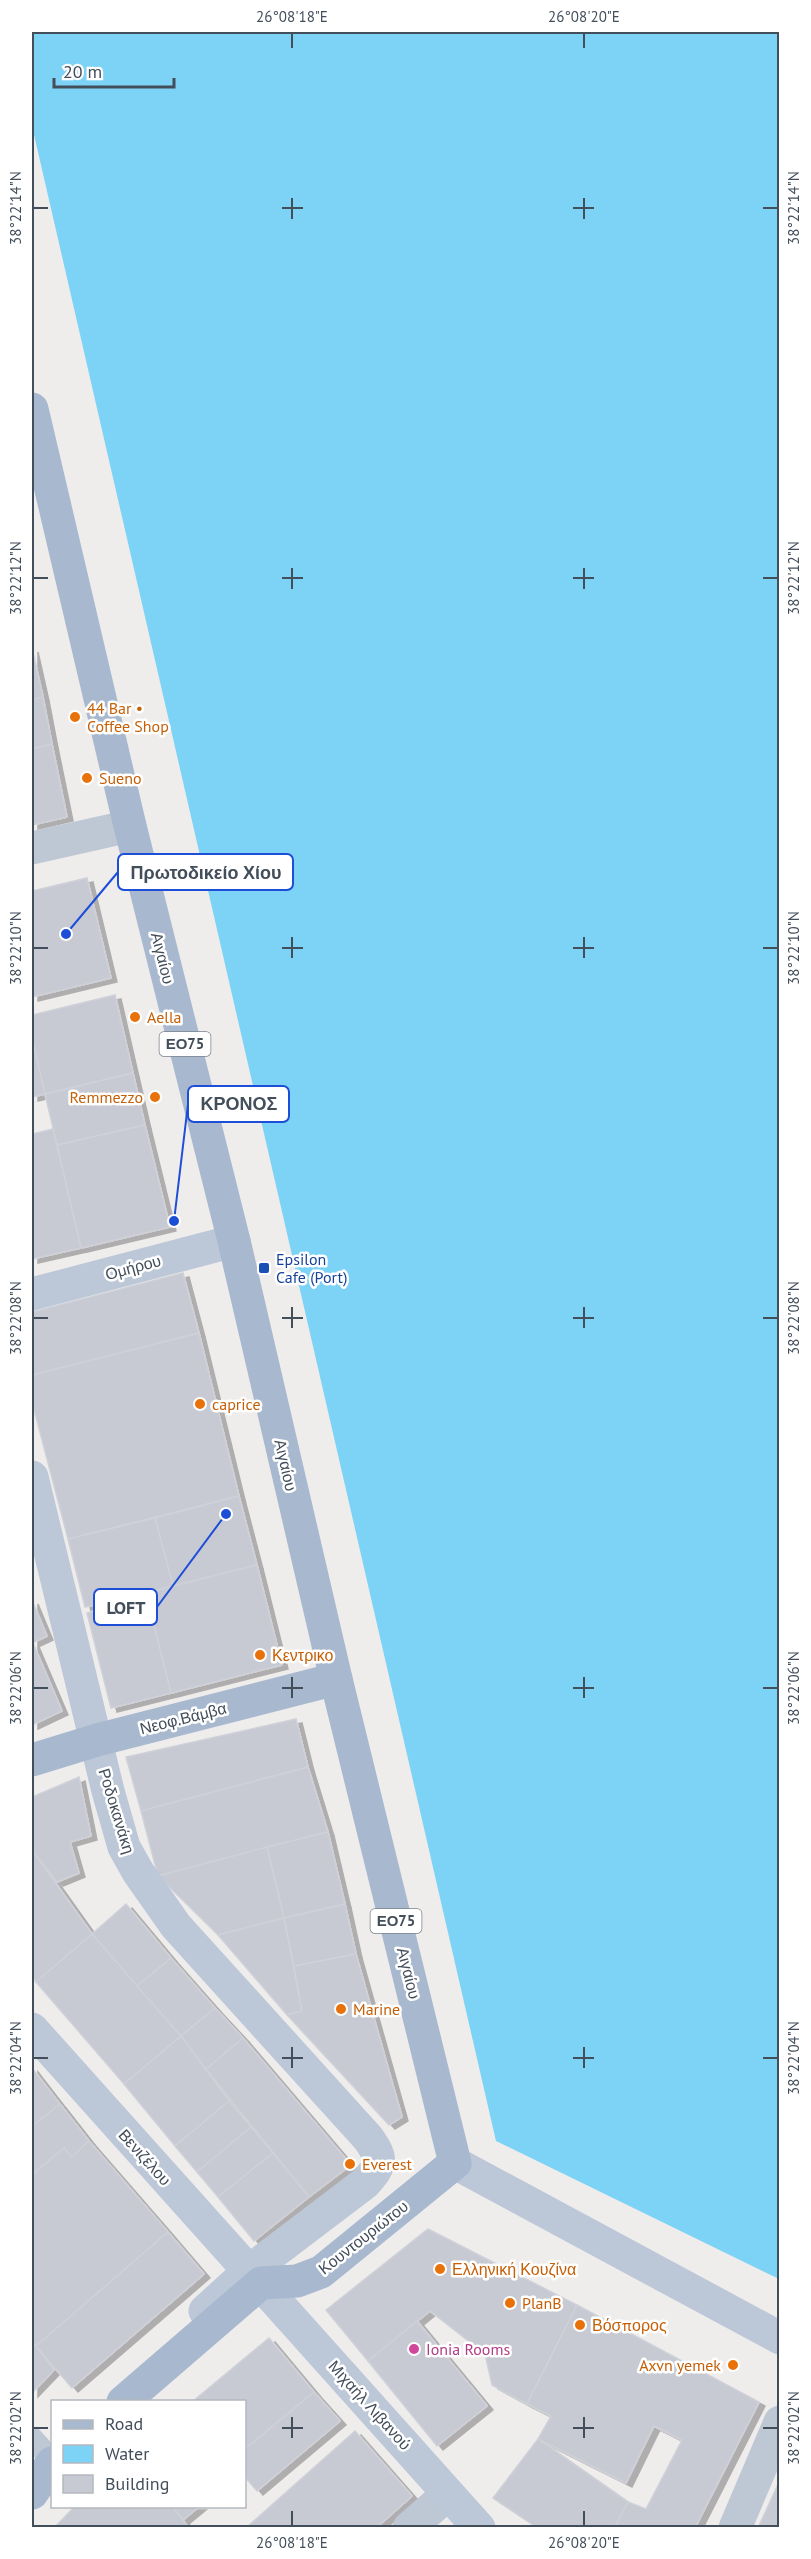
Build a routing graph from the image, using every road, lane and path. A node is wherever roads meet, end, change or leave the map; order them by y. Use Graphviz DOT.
graph roads {
  1 [pos="32,409"];
  2 [pos="130,826"];
  3 [pos="32,848"];
  4 [pos="234,1240"];
  5 [pos="32,1294"];
  6 [pos="32,1477"];
  7 [pos="336,1679"];
  8 [pos="97,1740"];
  9 [pos="32,1760"];
  10 [pos="32,2029"];
  11 [pos="455,2163"];
  12 [pos="255,2277"];
  13 [pos="780,2338"];
  14 [pos="109,2400"];
  15 [pos="125,2400"];
  16 [pos="780,2422"];
  17 [pos="47,2454"];
  18 [pos="32,2483"];
  19 [pos="32,2493"];
  20 [pos="448,2494"];
  21 [pos="410,2528"];
  22 [pos="479,2528"];
  23 [pos="735,2528"];
  1 -- 2 [label="main road, Αιγαίου / ΕΟ75"];
  2 -- 3 [label="street"];
  2 -- 4 [label="main road, Αιγαίου / ΕΟ75"];
  4 -- 5 [label="street, Ομήρου"];
  4 -- 7 [label="main road, Αιγαίου / ΕΟ75"];
  6 -- 8 [label="street, Ροδοκανάκη"];
  7 -- 8 [label="main road, Νεοφ.Βάμβα"];
  7 -- 11 [label="main road, Αιγαίου / ΕΟ75"];
  8 -- 9 [label="main road, Νεοφ.Βάμβα"];
  8 -- 12 [label="street, Ροδοκανάκη"];
  10 -- 12 [label="street, Βενιζέλου"];
  11 -- 12 [label="main road, Κουντουριώτου"];
  11 -- 13 [label="street"];
  12 -- 14 [label="street"];
  12 -- 15 [label="main road"];
  12 -- 20 [label="street, Μιχαήλ Λιβανού"];
  16 -- 23 [label="street"];
  17 -- 18 [label="street"];
  17 -- 19 [label="main road"];
  20 -- 21 [label="street"];
  20 -- 22 [label="street, Μιχαήλ Λιβανού"];
}
